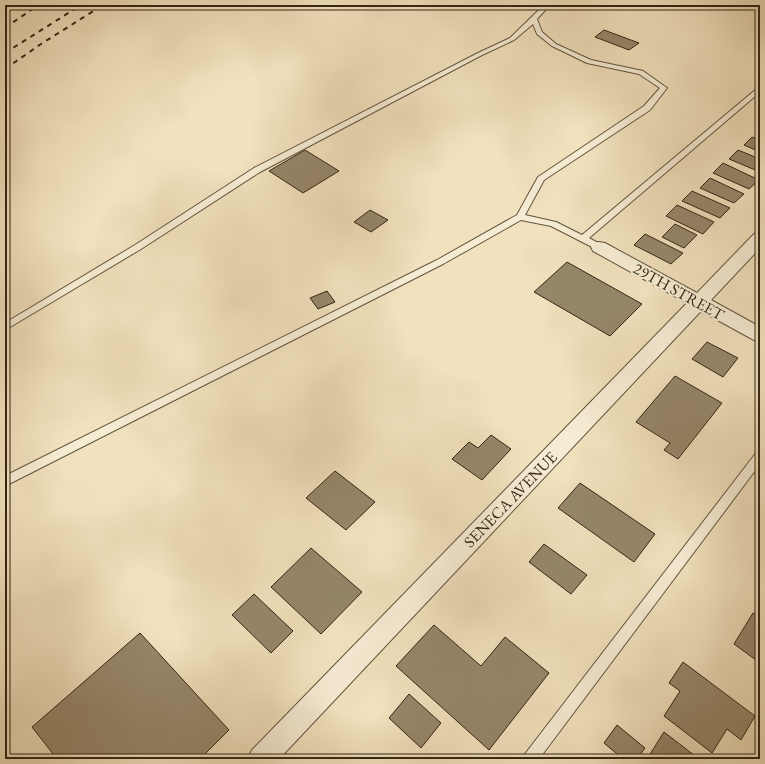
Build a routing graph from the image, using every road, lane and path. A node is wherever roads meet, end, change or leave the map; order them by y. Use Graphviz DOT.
graph roads {
  1 [pos="547,5"];
  2 [pos="534,19"];
  3 [pos="760,88"];
  4 [pos="520,216"];
  5 [pos="760,238"];
  6 [pos="583,239"];
  7 [pos="599,247"];
  8 [pos="698,302"];
  9 [pos="5,321"];
  10 [pos="15,321"];
  11 [pos="5,327"];
  12 [pos="760,335"];
  13 [pos="760,456"];
  14 [pos="5,481"];
  15 [pos="261,759"];
  16 [pos="530,759"];
  1 -- 2 [label="lane"];
  2 -- 4 [label="lane"];
  2 -- 10 [label="lane"];
  3 -- 6 [label="lane"];
  4 -- 6 [label="lane"];
  4 -- 14 [label="lane"];
  5 -- 8 [label="street, SENECA AVENUE"];
  6 -- 7 [label="lane"];
  7 -- 8 [label="street, 29TH STREET"];
  8 -- 12 [label="street, 29TH STREET"];
  8 -- 15 [label="street, SENECA AVENUE"];
  9 -- 10 [label="lane"];
  10 -- 11 [label="lane"];
  13 -- 16 [label="lane"];
}
